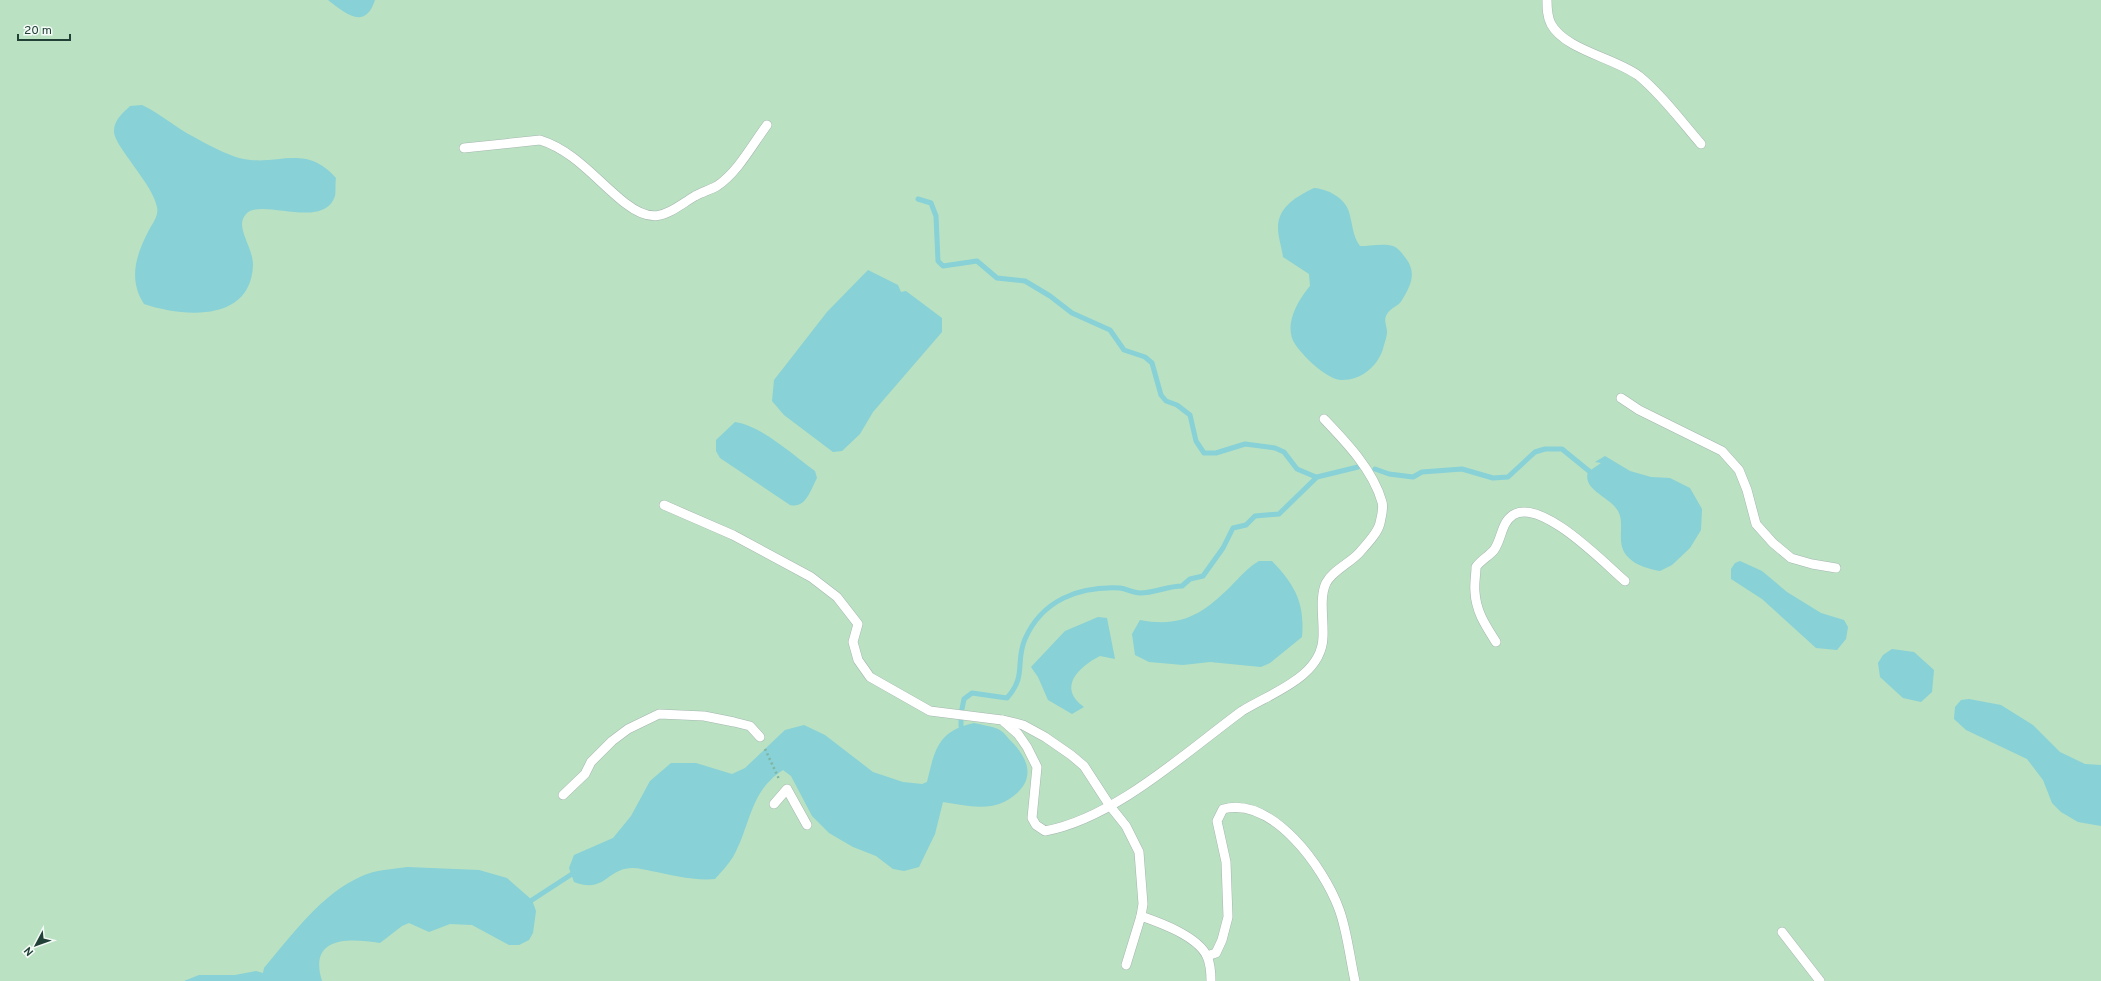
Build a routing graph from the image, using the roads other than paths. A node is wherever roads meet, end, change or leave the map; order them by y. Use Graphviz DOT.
graph roads {
  1 [pos="1547,0"];
  2 [pos="767,124"];
  3 [pos="1701,144"];
  4 [pos="464,148"];
  5 [pos="1621,398"];
  6 [pos="1324,419"];
  7 [pos="664,505"];
  8 [pos="1836,568"];
  9 [pos="1625,581"];
  10 [pos="1496,642"];
  11 [pos="1002,720"];
  12 [pos="760,737"];
  13 [pos="563,795"];
  14 [pos="774,804"];
  15 [pos="1110,806"];
  16 [pos="807,825"];
  17 [pos="1141,916"];
  18 [pos="1782,932"];
  19 [pos="1207,956"];
  20 [pos="1126,965"];
  21 [pos="1211,981"];
  22 [pos="1354,981"];
  23 [pos="1820,981"];
  1 -- 3 [label="lane"];
  2 -- 4 [label="lane"];
  5 -- 8 [label="lane"];
  6 -- 15 [label="lane"];
  7 -- 11 [label="lane"];
  9 -- 10 [label="lane"];
  11 -- 15 [label="lane"];
  11 -- 15 [label="lane"];
  12 -- 13 [label="lane"];
  14 -- 16 [label="lane"];
  15 -- 17 [label="lane"];
  17 -- 19 [label="lane"];
  17 -- 20 [label="lane"];
  18 -- 23 [label="lane"];
  19 -- 21 [label="lane"];
  19 -- 22 [label="lane"];
}
